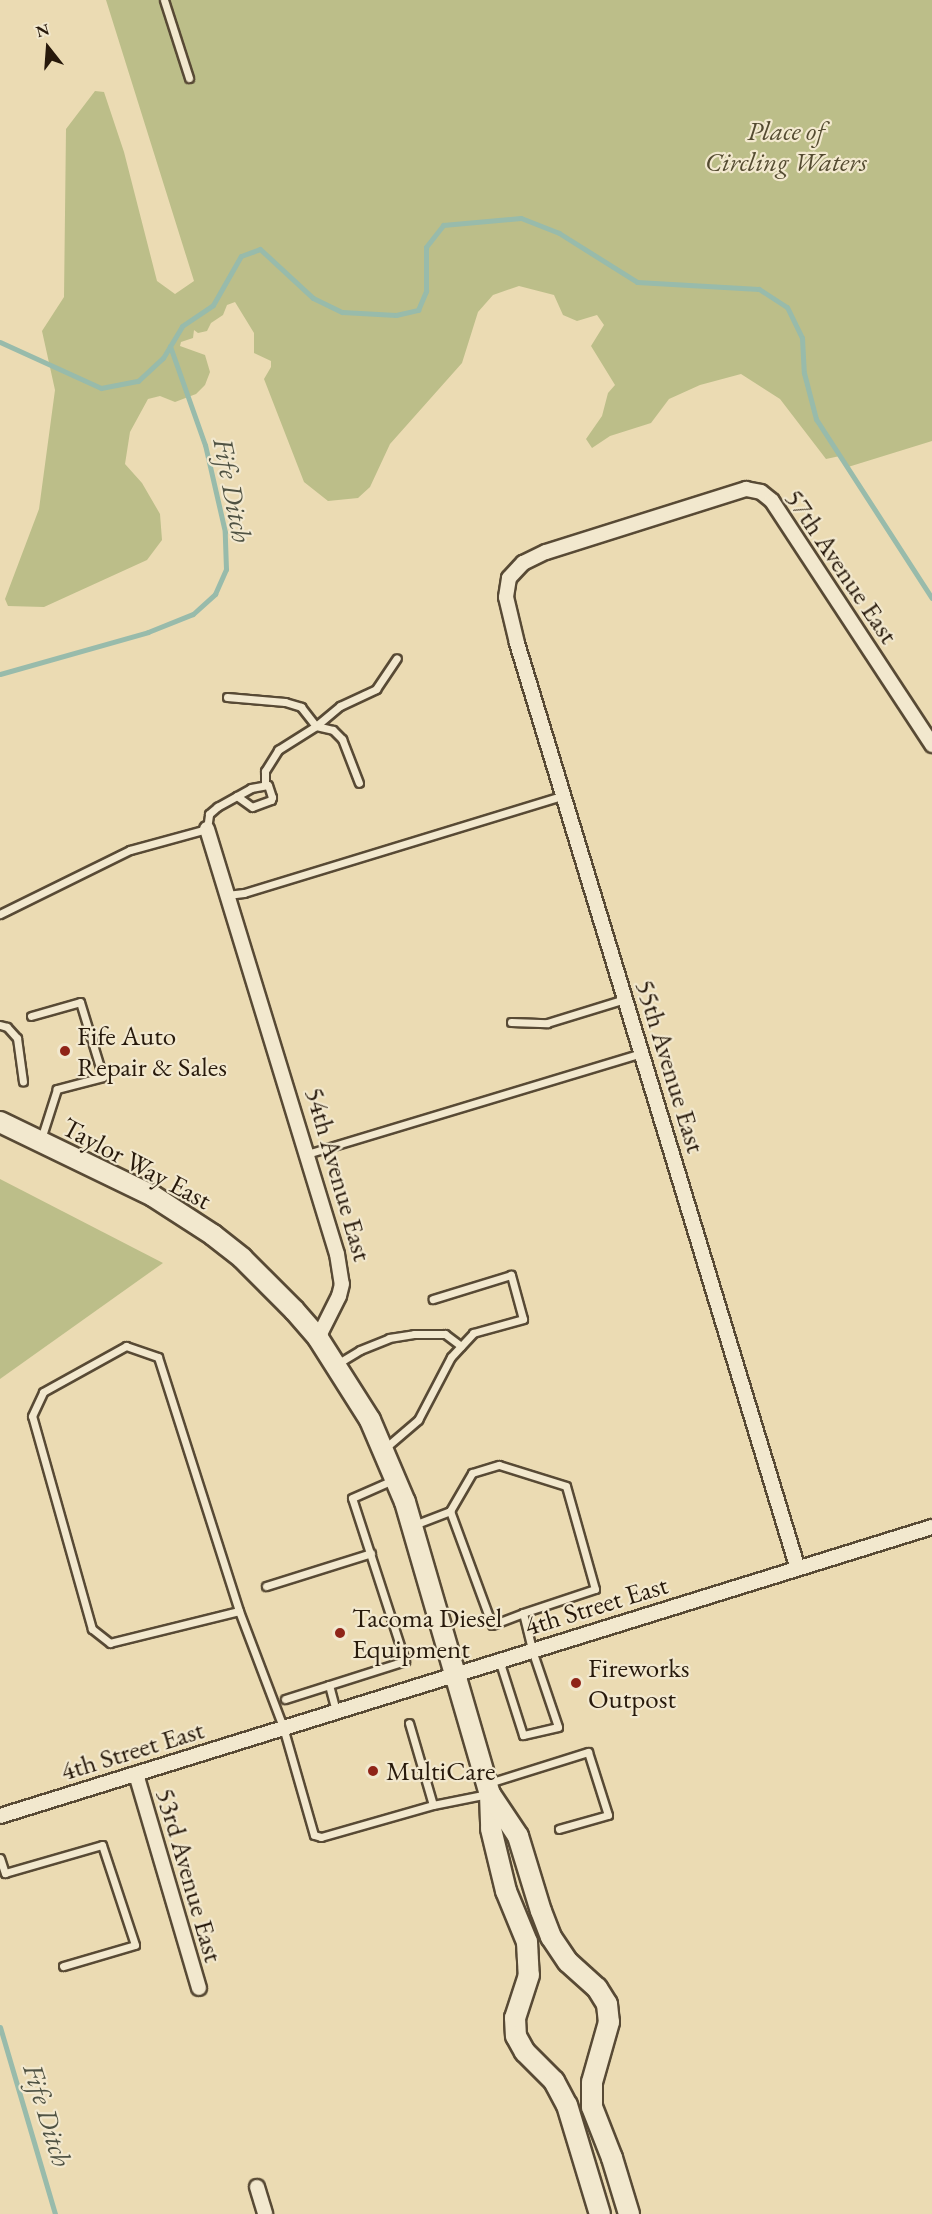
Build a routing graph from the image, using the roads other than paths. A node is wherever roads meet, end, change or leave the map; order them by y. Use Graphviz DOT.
graph roads {
  1 [pos="164,0"];
  2 [pos="189,78"];
  3 [pos="508,578"];
  4 [pos="397,658"];
  5 [pos="227,697"];
  6 [pos="316,726"];
  7 [pos="932,745"];
  8 [pos="359,783"];
  9 [pos="265,784"];
  10 [pos="564,795"];
  11 [pos="237,796"];
  12 [pos="207,829"];
  13 [pos="227,895"];
  14 [pos="0,914"];
  15 [pos="625,999"];
  16 [pos="31,1016"];
  17 [pos="511,1022"];
  18 [pos="0,1025"];
  19 [pos="642,1053"];
  20 [pos="23,1082"];
  21 [pos="0,1122"];
  22 [pos="40,1141"];
  23 [pos="307,1154"];
  24 [pos="433,1299"];
  25 [pos="318,1338"];
  26 [pos="461,1346"];
  27 [pos="337,1364"];
  28 [pos="384,1449"];
  29 [pos="397,1478"];
  30 [pos="450,1511"];
  31 [pos="412,1526"];
  32 [pos="932,1527"];
  33 [pos="371,1553"];
  34 [pos="797,1566"];
  35 [pos="266,1586"];
  36 [pos="239,1611"];
  37 [pos="523,1613"];
  38 [pos="532,1650"];
  39 [pos="499,1660"];
  40 [pos="455,1673"];
  41 [pos="329,1685"];
  42 [pos="285,1699"];
  43 [pos="336,1711"];
  44 [pos="409,1723"];
  45 [pos="283,1727"];
  46 [pos="136,1774"];
  47 [pos="488,1789"];
  48 [pos="434,1805"];
  49 [pos="0,1816"];
  50 [pos="559,1829"];
  51 [pos="0,1858"];
  52 [pos="63,1966"];
  53 [pos="199,1988"];
  54 [pos="257,2187"];
  55 [pos="265,2214"];
  56 [pos="600,2214"];
  57 [pos="629,2214"];
  1 -- 2 [label="lane"];
  3 -- 7 [label="street, 57th Avenue East"];
  3 -- 10 [label="street, 55th Avenue East"];
  4 -- 6 [label="lane"];
  5 -- 6 [label="lane"];
  6 -- 8 [label="lane"];
  6 -- 9 [label="lane"];
  9 -- 11 [label="lane"];
  9 -- 11 [label="lane"];
  10 -- 13 [label="lane"];
  10 -- 15 [label="street, 55th Avenue East"];
  11 -- 12 [label="lane"];
  12 -- 13 [label="street, 54th Avenue East"];
  12 -- 14 [label="lane"];
  13 -- 23 [label="street, 54th Avenue East"];
  15 -- 17 [label="lane"];
  15 -- 19 [label="street, 55th Avenue East"];
  16 -- 22 [label="lane"];
  18 -- 20 [label="lane"];
  19 -- 23 [label="lane"];
  19 -- 34 [label="street, 55th Avenue East"];
  21 -- 22 [label="main road, Taylor Way East"];
  22 -- 25 [label="main road, Taylor Way East"];
  23 -- 25 [label="street, 54th Avenue East"];
  24 -- 26 [label="lane"];
  25 -- 27 [label="main road"];
  26 -- 27 [label="lane"];
  26 -- 28 [label="lane"];
  27 -- 28 [label="main road"];
  28 -- 29 [label="main road"];
  29 -- 31 [label="main road"];
  29 -- 33 [label="lane"];
  30 -- 31 [label="lane"];
  30 -- 37 [label="lane"];
  30 -- 37 [label="lane"];
  31 -- 40 [label="main road"];
  32 -- 34 [label="street, 4th Street East"];
  33 -- 35 [label="lane"];
  33 -- 41 [label="lane"];
  34 -- 38 [label="street, 4th Street East"];
  36 -- 36 [label="lane"];
  36 -- 45 [label="lane"];
  37 -- 38 [label="lane"];
  38 -- 39 [label="street, 4th Street East"];
  38 -- 39 [label="lane"];
  39 -- 40 [label="street, 4th Street East"];
  40 -- 43 [label="street, 4th Street East"];
  40 -- 47 [label="main road"];
  41 -- 42 [label="lane"];
  41 -- 43 [label="lane"];
  43 -- 45 [label="street, 4th Street East"];
  44 -- 48 [label="lane"];
  45 -- 46 [label="street, 4th Street East"];
  45 -- 48 [label="lane"];
  46 -- 49 [label="street, 4th Street East"];
  46 -- 53 [label="street, 53rd Avenue East"];
  47 -- 48 [label="lane"];
  47 -- 50 [label="lane"];
  47 -- 56 [label="main road"];
  47 -- 57 [label="main road"];
  51 -- 52 [label="lane"];
  54 -- 55 [label="street"];
}
